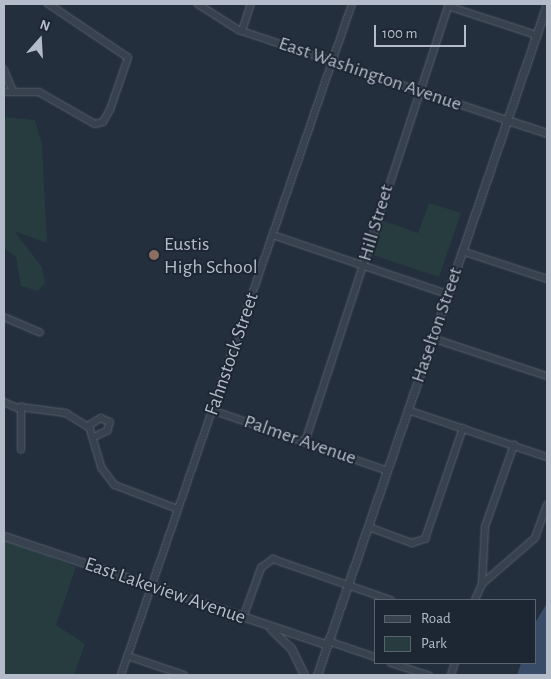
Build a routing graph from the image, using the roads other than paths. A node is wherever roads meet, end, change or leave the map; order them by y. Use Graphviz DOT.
graph roads {
  1 [pos="48,4"];
  2 [pos="198,4"];
  3 [pos="251,4"];
  4 [pos="352,4"];
  5 [pos="547,4"];
  6 [pos="448,5"];
  7 [pos="242,31"];
  8 [pos="536,35"];
  9 [pos="332,62"];
  10 [pos="4,69"];
  11 [pos="14,90"];
  12 [pos="4,92"];
  13 [pos="420,92"];
  14 [pos="507,120"];
  15 [pos="547,133"];
  16 [pos="273,234"];
  17 [pos="462,251"];
  18 [pos="363,265"];
  19 [pos="547,279"];
  20 [pos="447,294"];
  21 [pos="4,316"];
  22 [pos="40,332"];
  23 [pos="432,338"];
  24 [pos="547,376"];
  25 [pos="4,402"];
  26 [pos="20,409"];
  27 [pos="212,410"];
  28 [pos="408,410"];
  29 [pos="88,426"];
  30 [pos="463,428"];
  31 [pos="95,437"];
  32 [pos="305,442"];
  33 [pos="514,445"];
  34 [pos="21,450"];
  35 [pos="547,457"];
  36 [pos="388,471"];
  37 [pos="547,505"];
  38 [pos="178,509"];
  39 [pos="368,527"];
  40 [pos="4,536"];
  41 [pos="482,584"];
  42 [pos="349,585"];
  43 [pos="151,586"];
  44 [pos="388,599"];
  45 [pos="475,599"];
  46 [pos="243,618"];
  47 [pos="267,626"];
  48 [pos="327,643"];
  49 [pos="128,656"];
  50 [pos="374,658"];
  51 [pos="394,664"];
  52 [pos="121,675"];
  53 [pos="184,675"];
  54 [pos="304,675"];
  55 [pos="317,675"];
  56 [pos="429,675"];
  1 -- 11 [label="street"];
  2 -- 7 [label="street, East Washington Avenue"];
  3 -- 7 [label="street"];
  4 -- 9 [label="street, Fahnstock Street"];
  5 -- 8 [label="street, Haselton Street"];
  6 -- 8 [label="street"];
  6 -- 13 [label="street, Hill Street"];
  7 -- 9 [label="street, East Washington Avenue"];
  8 -- 14 [label="street, Haselton Street"];
  9 -- 13 [label="street, East Washington Avenue"];
  9 -- 16 [label="street, Fahnstock Street"];
  10 -- 11 [label="street"];
  11 -- 12 [label="street"];
  13 -- 14 [label="street, East Washington Avenue"];
  13 -- 18 [label="street, Hill Street"];
  14 -- 15 [label="street, East Washington Avenue"];
  14 -- 17 [label="street, Haselton Street"];
  16 -- 18 [label="street"];
  16 -- 27 [label="street, Fahnstock Street"];
  17 -- 19 [label="street"];
  17 -- 20 [label="street, Haselton Street"];
  18 -- 20 [label="street"];
  18 -- 32 [label="street, Hill Street"];
  20 -- 23 [label="street, Haselton Street"];
  21 -- 22 [label="street"];
  23 -- 24 [label="street"];
  23 -- 28 [label="street, Haselton Street"];
  25 -- 26 [label="street"];
  26 -- 29 [label="street"];
  26 -- 34 [label="street"];
  27 -- 32 [label="street, Palmer Avenue"];
  27 -- 38 [label="street, Fahnstock Street"];
  28 -- 30 [label="street"];
  28 -- 36 [label="street, Haselton Street"];
  29 -- 31 [label="street"];
  29 -- 31 [label="street"];
  30 -- 33 [label="street"];
  30 -- 39 [label="street"];
  31 -- 38 [label="street"];
  32 -- 36 [label="street, Palmer Avenue"];
  33 -- 35 [label="street"];
  33 -- 41 [label="street"];
  36 -- 39 [label="street, Haselton Street"];
  37 -- 41 [label="street"];
  38 -- 43 [label="street, Fahnstock Street"];
  39 -- 42 [label="street, Haselton Street"];
  40 -- 43 [label="street, East Lakeview Avenue"];
  41 -- 45 [label="street"];
  42 -- 44 [label="street"];
  42 -- 46 [label="street"];
  42 -- 48 [label="street, Haselton Street"];
  43 -- 46 [label="street, East Lakeview Avenue"];
  43 -- 49 [label="street, Fahnstock Street"];
  46 -- 47 [label="street, East Lakeview Avenue"];
  47 -- 48 [label="street, East Lakeview Avenue"];
  47 -- 54 [label="street"];
  48 -- 50 [label="street, East Lakeview Avenue"];
  48 -- 55 [label="street, Haselton Street"];
  49 -- 52 [label="street, Fahnstock Street"];
  49 -- 53 [label="street"];
  51 -- 56 [label="street"];
}
